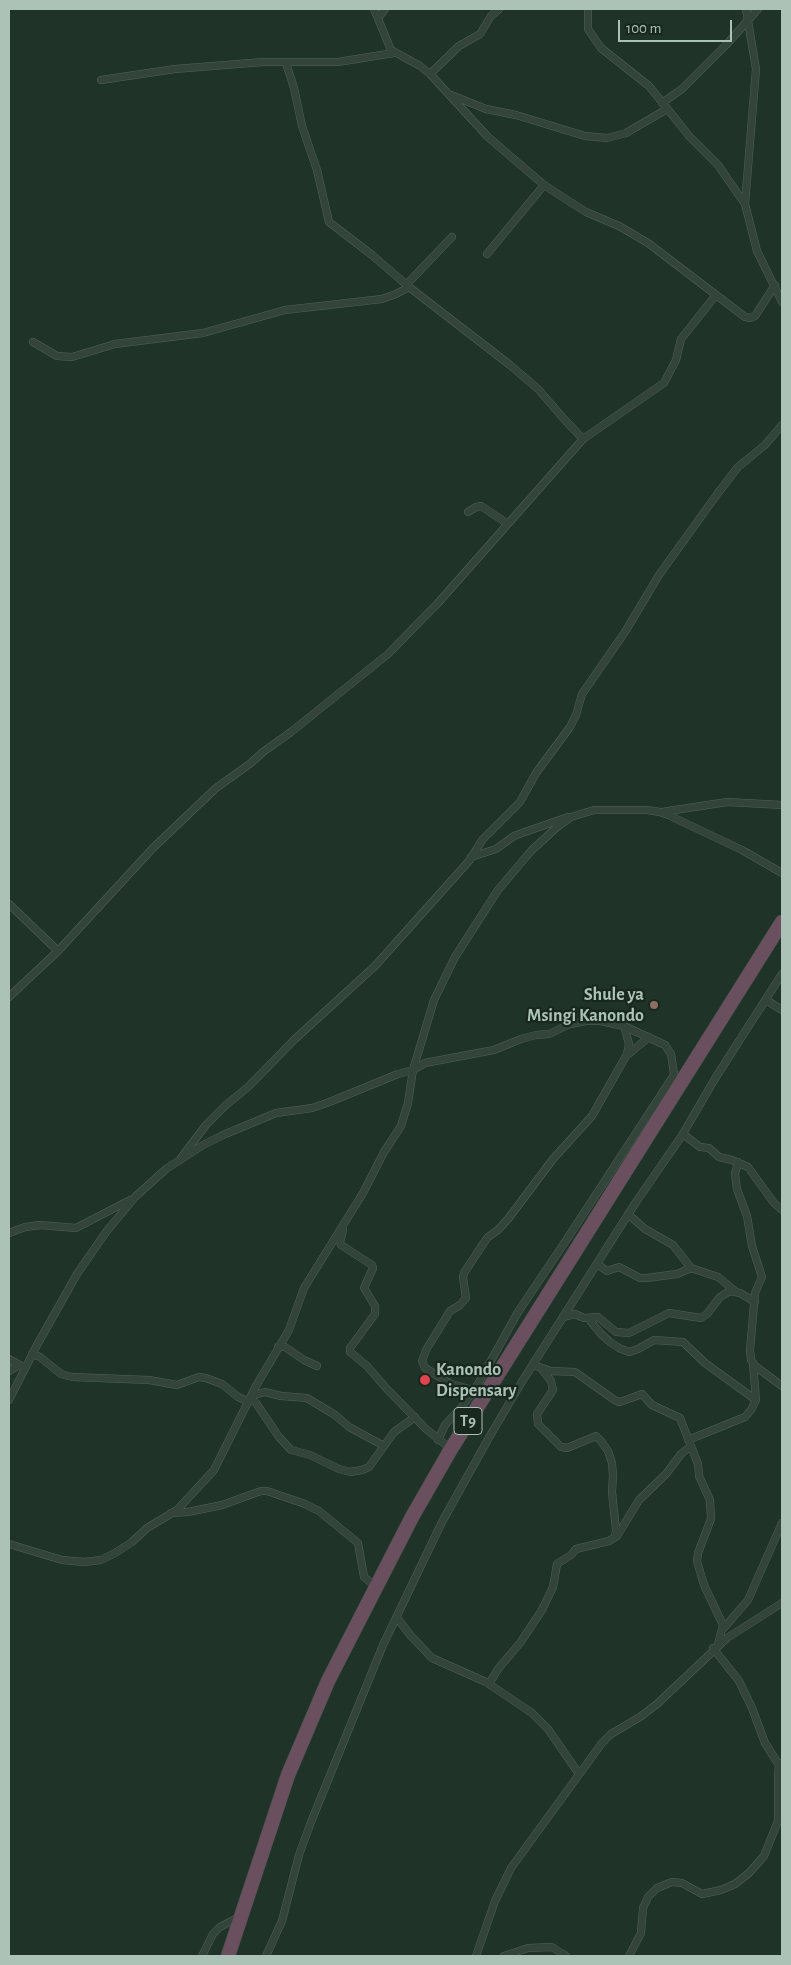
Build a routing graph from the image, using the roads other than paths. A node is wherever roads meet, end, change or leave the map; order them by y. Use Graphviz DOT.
graph roads {
  1 [pos="374,9"];
  2 [pos="385,9"];
  3 [pos="499,9"];
  4 [pos="588,9"];
  5 [pos="746,9"];
  6 [pos="758,9"];
  7 [pos="379,17"];
  8 [pos="747,20"];
  9 [pos="394,53"];
  10 [pos="286,63"];
  11 [pos="430,74"];
  12 [pos="101,80"];
  13 [pos="449,94"];
  14 [pos="662,102"];
  15 [pos="667,109"];
  16 [pos="544,185"];
  17 [pos="745,204"];
  18 [pos="452,237"];
  19 [pos="487,254"];
  20 [pos="775,285"];
  21 [pos="407,286"];
  22 [pos="716,295"];
  23 [pos="782,302"];
  24 [pos="33,342"];
  25 [pos="782,425"];
  26 [pos="584,439"];
  27 [pos="468,512"];
  28 [pos="508,524"];
  29 [pos="782,805"];
  30 [pos="660,812"];
  31 [pos="571,817"];
  32 [pos="471,858"];
  33 [pos="782,873"];
  34 [pos="9,904"];
  35 [pos="782,922"];
  36 [pos="58,951"];
  37 [pos="782,974"];
  38 [pos="9,997"];
  39 [pos="766,1000"];
  40 [pos="782,1010"];
  41 [pos="624,1026"];
  42 [pos="649,1037"];
  43 [pos="626,1056"];
  44 [pos="413,1070"];
  45 [pos="674,1075"];
  46 [pos="676,1090"];
  47 [pos="683,1134"];
  48 [pos="182,1158"];
  49 [pos="738,1162"];
  50 [pos="135,1197"];
  51 [pos="782,1210"];
  52 [pos="628,1214"];
  53 [pos="344,1225"];
  54 [pos="9,1233"];
  55 [pos="597,1264"];
  56 [pos="691,1268"];
  57 [pos="735,1291"];
  58 [pos="755,1302"];
  59 [pos="563,1317"];
  60 [pos="588,1318"];
  61 [pos="278,1347"];
  62 [pos="32,1354"];
  63 [pos="9,1360"];
  64 [pos="753,1364"];
  65 [pos="317,1366"];
  66 [pos="537,1366"];
  67 [pos="22,1367"];
  68 [pos="9,1371"];
  69 [pos="782,1386"];
  70 [pos="473,1390"];
  71 [pos="250,1398"];
  72 [pos="9,1400"];
  73 [pos="756,1400"];
  74 [pos="415,1416"];
  75 [pos="438,1440"];
  76 [pos="690,1443"];
  77 [pos="384,1446"];
  78 [pos="450,1449"];
  79 [pos="172,1513"];
  80 [pos="782,1523"];
  81 [pos="615,1538"];
  82 [pos="9,1544"];
  83 [pos="376,1586"];
  84 [pos="782,1603"];
  85 [pos="397,1618"];
  86 [pos="723,1630"];
  87 [pos="716,1647"];
  88 [pos="489,1684"];
  89 [pos="781,1764"];
  90 [pos="579,1774"];
  91 [pos="240,1917"];
  92 [pos="202,1956"];
  93 [pos="228,1956"];
  94 [pos="266,1956"];
  95 [pos="476,1956"];
  96 [pos="504,1956"];
  97 [pos="566,1956"];
  98 [pos="629,1956"];
  1 -- 7 [label="street"];
  2 -- 7 [label="street"];
  3 -- 11 [label="street"];
  4 -- 14 [label="street"];
  5 -- 8 [label="street"];
  6 -- 8 [label="street"];
  7 -- 9 [label="street"];
  8 -- 14 [label="street"];
  8 -- 17 [label="street"];
  9 -- 10 [label="street"];
  9 -- 11 [label="street"];
  10 -- 12 [label="street"];
  10 -- 21 [label="street"];
  11 -- 13 [label="street"];
  13 -- 15 [label="street"];
  13 -- 16 [label="street"];
  14 -- 15 [label="street"];
  15 -- 17 [label="street"];
  16 -- 19 [label="street"];
  16 -- 22 [label="street"];
  17 -- 20 [label="street"];
  18 -- 21 [label="street"];
  20 -- 22 [label="street"];
  20 -- 23 [label="street"];
  21 -- 24 [label="street"];
  21 -- 26 [label="street"];
  22 -- 26 [label="street"];
  25 -- 32 [label="street"];
  26 -- 28 [label="street"];
  27 -- 28 [label="street"];
  28 -- 36 [label="street"];
  29 -- 30 [label="street"];
  30 -- 31 [label="street"];
  30 -- 33 [label="street"];
  31 -- 32 [label="street"];
  31 -- 44 [label="street"];
  32 -- 48 [label="street"];
  34 -- 36 [label="street"];
  35 -- 46 [label="highway, T9"];
  36 -- 38 [label="street"];
  37 -- 39 [label="street"];
  39 -- 40 [label="street"];
  39 -- 47 [label="street"];
  41 -- 42 [label="street"];
  41 -- 43 [label="street"];
  41 -- 44 [label="street"];
  42 -- 43 [label="street"];
  42 -- 45 [label="street"];
  43 -- 70 [label="street"];
  44 -- 48 [label="street"];
  44 -- 53 [label="street"];
  45 -- 46 [label="street"];
  45 -- 70 [label="street"];
  46 -- 78 [label="highway, T9"];
  47 -- 49 [label="street"];
  47 -- 52 [label="street"];
  48 -- 50 [label="street"];
  49 -- 51 [label="street"];
  49 -- 58 [label="street"];
  50 -- 54 [label="street"];
  50 -- 62 [label="street"];
  52 -- 55 [label="street"];
  52 -- 56 [label="street"];
  53 -- 61 [label="street"];
  53 -- 74 [label="street"];
  55 -- 56 [label="street"];
  55 -- 59 [label="street"];
  56 -- 57 [label="street"];
  57 -- 58 [label="street"];
  57 -- 60 [label="street"];
  58 -- 64 [label="street"];
  59 -- 60 [label="street"];
  59 -- 66 [label="street"];
  60 -- 73 [label="street"];
  61 -- 65 [label="street"];
  61 -- 71 [label="street"];
  62 -- 67 [label="street"];
  62 -- 71 [label="street"];
  63 -- 67 [label="street"];
  64 -- 69 [label="street"];
  64 -- 73 [label="street"];
  66 -- 76 [label="street"];
  66 -- 81 [label="street"];
  66 -- 85 [label="street"];
  67 -- 68 [label="street"];
  67 -- 72 [label="street"];
  70 -- 75 [label="street"];
  71 -- 77 [label="street"];
  71 -- 77 [label="street"];
  71 -- 79 [label="street"];
  73 -- 76 [label="street"];
  74 -- 75 [label="street"];
  74 -- 77 [label="street"];
  75 -- 78 [label="street"];
  76 -- 81 [label="street"];
  76 -- 86 [label="street"];
  78 -- 83 [label="highway, T9"];
  79 -- 82 [label="street"];
  79 -- 83 [label="street"];
  80 -- 86 [label="street"];
  81 -- 88 [label="street"];
  83 -- 91 [label="highway, T9"];
  84 -- 87 [label="street"];
  85 -- 88 [label="street"];
  85 -- 94 [label="street"];
  86 -- 87 [label="street"];
  87 -- 89 [label="street"];
  87 -- 90 [label="street"];
  88 -- 90 [label="street"];
  89 -- 98 [label="street"];
  90 -- 95 [label="street"];
  91 -- 92 [label="street"];
  91 -- 93 [label="highway, T9"];
  96 -- 97 [label="street"];
}
